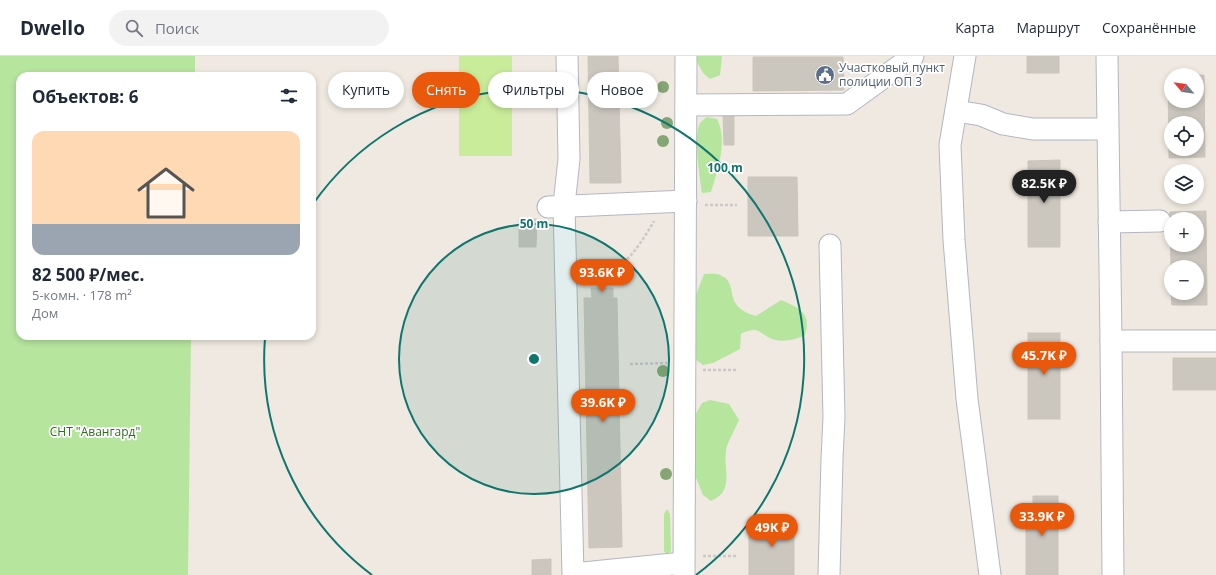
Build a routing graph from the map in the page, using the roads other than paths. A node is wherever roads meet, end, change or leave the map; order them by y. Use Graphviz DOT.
graph roads {
  1 [pos="567,56"];
  2 [pos="686,56"];
  3 [pos="913,56"];
  4 [pos="966,56"];
  5 [pos="1107,56"];
  6 [pos="686,105"];
  7 [pos="956,111"];
  8 [pos="1107,129"];
  9 [pos="686,203"];
  10 [pos="556,206"];
  11 [pos="1160,221"];
  12 [pos="1109,222"];
  13 [pos="830,245"];
  14 [pos="1111,341"];
  15 [pos="1216,341"];
  16 [pos="683,565"];
  17 [pos="829,575"];
  18 [pos="990,575"];
  19 [pos="1113,575"];
  1 -- 10 [label="street"];
  2 -- 6 [label="street"];
  3 -- 6 [label="street"];
  4 -- 7 [label="street"];
  5 -- 8 [label="street"];
  6 -- 9 [label="street"];
  7 -- 8 [label="street"];
  7 -- 18 [label="street"];
  8 -- 12 [label="street"];
  9 -- 10 [label="street"];
  9 -- 16 [label="street"];
  10 -- 16 [label="street"];
  11 -- 12 [label="street"];
  12 -- 14 [label="street"];
  13 -- 17 [label="street"];
  14 -- 15 [label="street"];
  14 -- 19 [label="street"];
}
